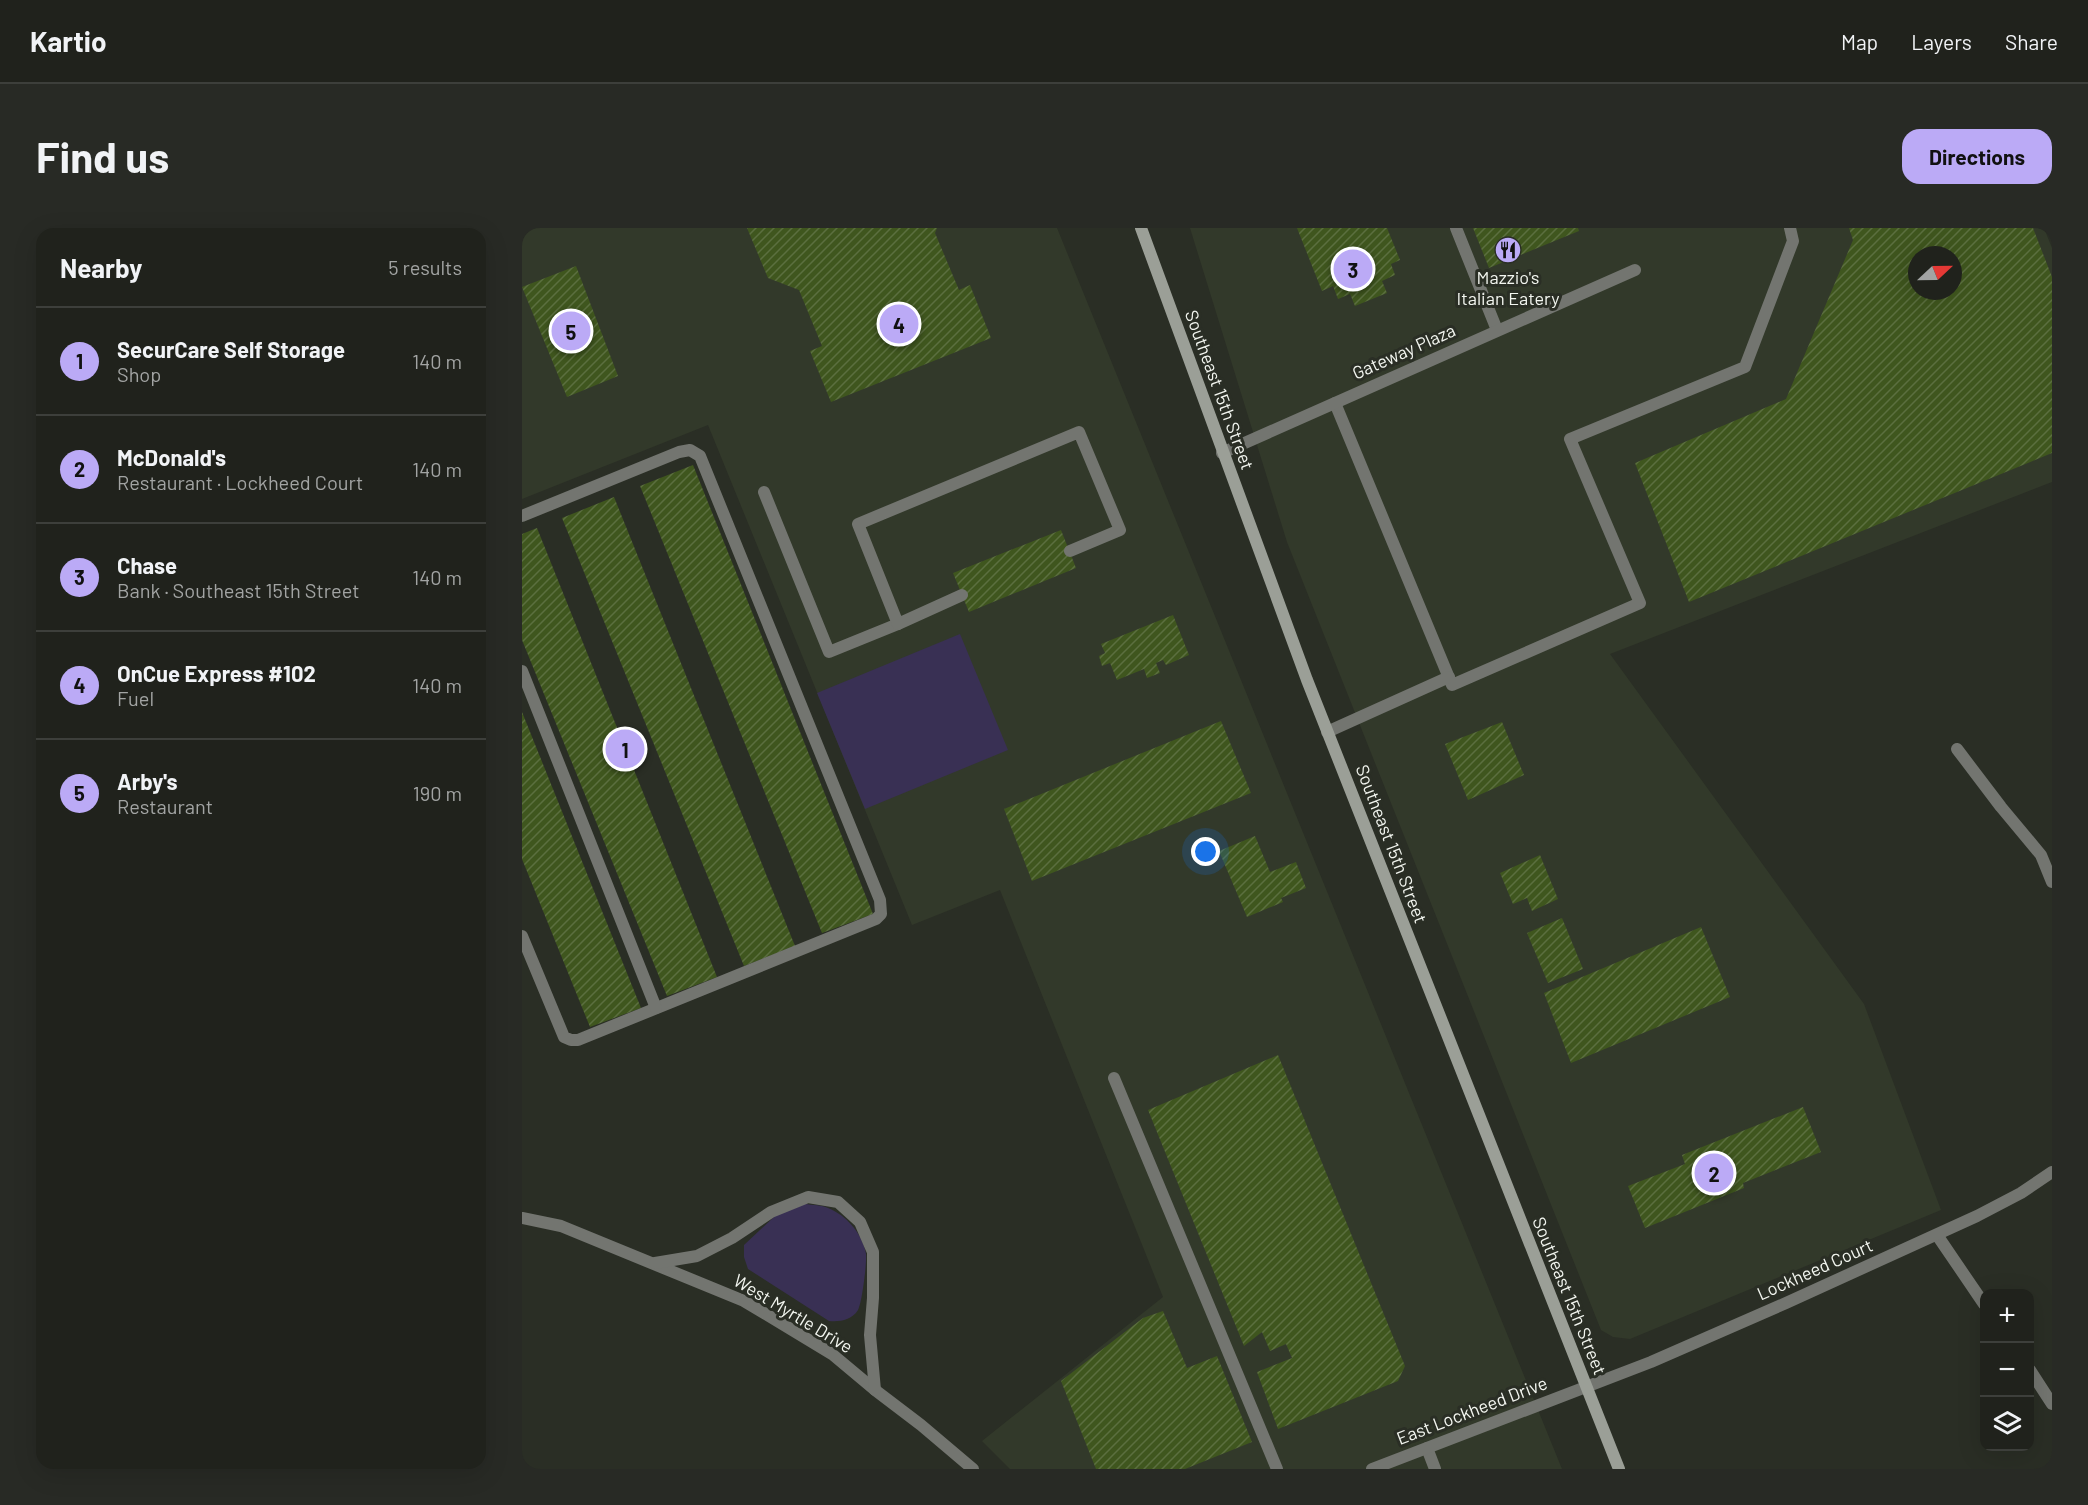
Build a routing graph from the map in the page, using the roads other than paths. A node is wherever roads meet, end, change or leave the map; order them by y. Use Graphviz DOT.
graph roads {
  1 [pos="1141,228"];
  2 [pos="1456,228"];
  3 [pos="1790,228"];
  4 [pos="1635,270"];
  5 [pos="1497,330"];
  6 [pos="1335,403"];
  7 [pos="1222,453"];
  8 [pos="764,492"];
  9 [pos="522,516"];
  10 [pos="1070,551"];
  11 [pos="962,595"];
  12 [pos="898,624"];
  13 [pos="522,671"];
  14 [pos="1449,677"];
  15 [pos="1328,732"];
  16 [pos="1958,749"];
  17 [pos="2052,882"];
  18 [pos="522,936"];
  19 [pos="656,1008"];
  20 [pos="1114,1078"];
  21 [pos="2052,1172"];
  22 [pos="522,1218"];
  23 [pos="1937,1235"];
  24 [pos="654,1263"];
  25 [pos="1980,1298"];
  26 [pos="2034,1377"];
  27 [pos="1586,1386"];
  28 [pos="875,1390"];
  29 [pos="2052,1404"];
  30 [pos="1427,1448"];
  31 [pos="973,1469"];
  32 [pos="1277,1469"];
  33 [pos="1372,1469"];
  34 [pos="1435,1469"];
  35 [pos="1619,1469"];
  1 -- 7 [label="main road, Southeast 15th Street"];
  2 -- 5 [label="street"];
  3 -- 14 [label="street"];
  4 -- 5 [label="street, Gateway Plaza"];
  5 -- 6 [label="street, Gateway Plaza"];
  6 -- 7 [label="street, Gateway Plaza"];
  6 -- 14 [label="street"];
  7 -- 15 [label="main road, Southeast 15th Street"];
  8 -- 12 [label="street"];
  9 -- 19 [label="street"];
  10 -- 12 [label="street"];
  11 -- 12 [label="street"];
  13 -- 19 [label="street"];
  14 -- 15 [label="street"];
  15 -- 27 [label="main road, Southeast 15th Street"];
  16 -- 17 [label="street"];
  18 -- 19 [label="street"];
  20 -- 32 [label="street"];
  21 -- 23 [label="street, Lockheed Court"];
  22 -- 24 [label="street, West Myrtle Drive"];
  23 -- 25 [label="street"];
  23 -- 27 [label="street, Lockheed Court"];
  24 -- 28 [label="street, West Myrtle Drive"];
  24 -- 28 [label="street, West Myrtle Drive"];
  26 -- 29 [label="street"];
  27 -- 30 [label="street, East Lockheed Drive"];
  27 -- 35 [label="main road, Southeast 15th Street"];
  28 -- 31 [label="street, West Myrtle Drive"];
  30 -- 33 [label="street, East Lockheed Drive"];
  30 -- 34 [label="street"];
}
